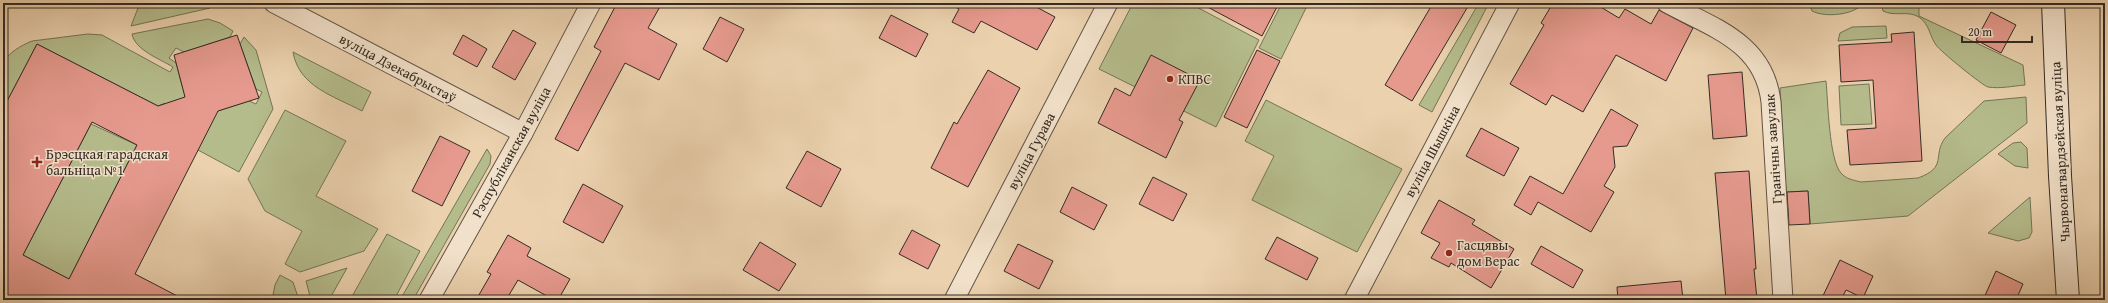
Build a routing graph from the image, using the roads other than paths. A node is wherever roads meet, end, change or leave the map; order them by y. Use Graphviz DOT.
graph roads {
  1 [pos="274,3"];
  2 [pos="591,3"];
  3 [pos="1108,3"];
  4 [pos="1510,3"];
  5 [pos="1667,3"];
  6 [pos="2053,3"];
  7 [pos="523,133"];
  8 [pos="429,300"];
  9 [pos="954,300"];
  10 [pos="1354,300"];
  11 [pos="1783,300"];
  12 [pos="2068,300"];
  1 -- 7 [label="street, вуліца Дзекабрыстаў"];
  2 -- 7 [label="street, Рэспубліканская вуліца"];
  3 -- 9 [label="street, вуліца Гурава"];
  4 -- 10 [label="street, вуліца Шышкіна"];
  5 -- 11 [label="street, Гранічны завулак"];
  6 -- 12 [label="main road, Чырвонагвардзейская вуліца"];
  7 -- 8 [label="street, Рэспубліканская вуліца"];
}
